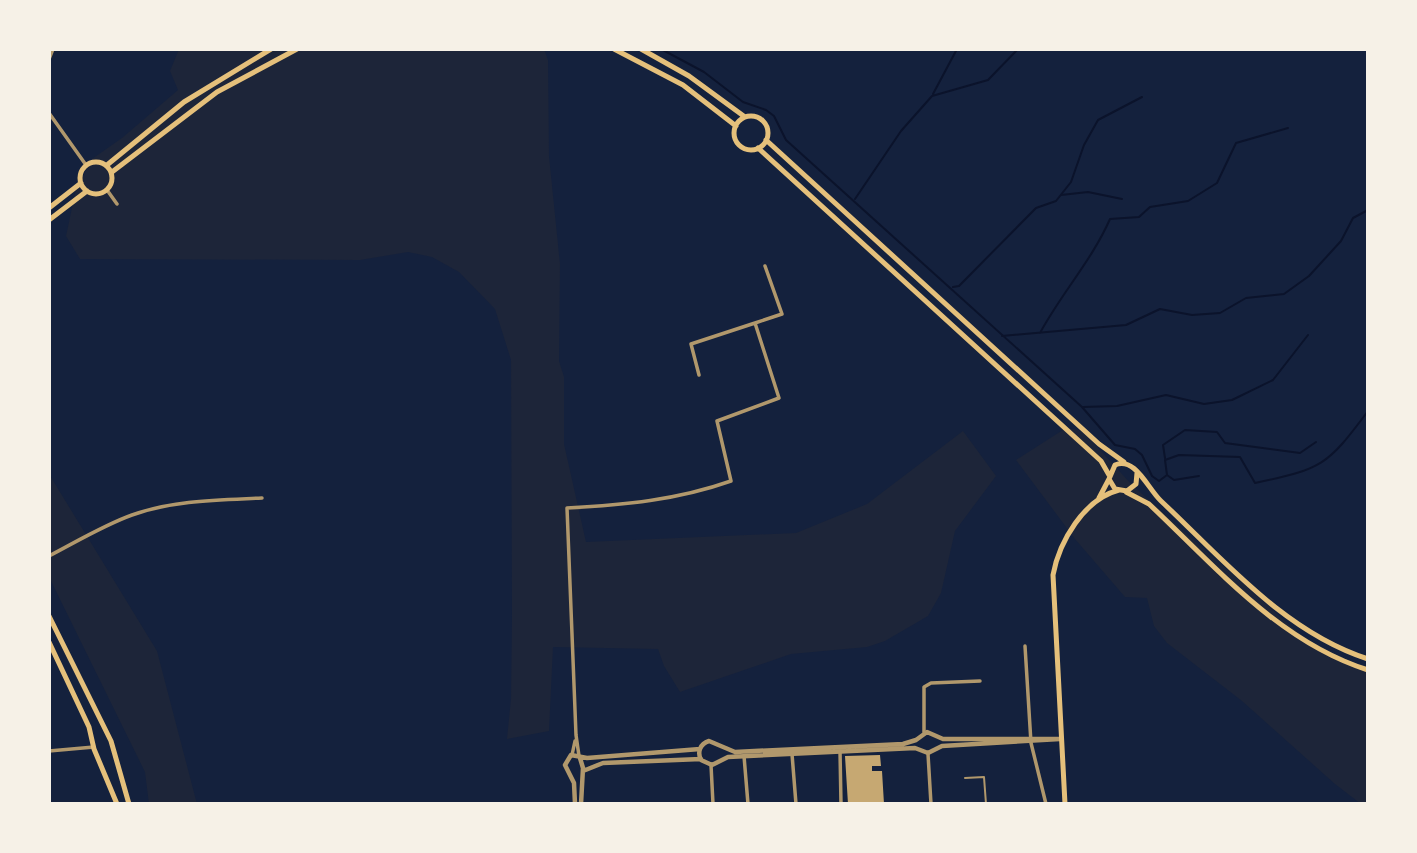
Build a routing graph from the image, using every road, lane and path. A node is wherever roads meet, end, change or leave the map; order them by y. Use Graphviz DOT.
graph roads {
  1 [pos="53,49"];
  2 [pos="271,49"];
  3 [pos="297,49"];
  4 [pos="614,49"];
  5 [pos="641,49"];
  6 [pos="49,60"];
  7 [pos="49,113"];
  8 [pos="745,117"];
  9 [pos="736,126"];
  10 [pos="766,140"];
  11 [pos="758,148"];
  12 [pos="86,165"];
  13 [pos="107,165"];
  14 [pos="112,172"];
  15 [pos="81,183"];
  16 [pos="107,190"];
  17 [pos="87,191"];
  18 [pos="117,204"];
  19 [pos="49,208"];
  20 [pos="49,220"];
  21 [pos="765,266"];
  22 [pos="755,323"];
  23 [pos="699,375"];
  24 [pos="1124,462"];
  25 [pos="1137,473"];
  26 [pos="1109,477"];
  27 [pos="1121,491"];
  28 [pos="262,498"];
  29 [pos="1095,504"];
  30 [pos="49,556"];
  31 [pos="49,616"];
  32 [pos="49,642"];
  33 [pos="1026,646"];
  34 [pos="1368,659"];
  35 [pos="1368,670"];
  36 [pos="980,681"];
  37 [pos="924,733"];
  38 [pos="107,735"];
  39 [pos="576,735"];
  40 [pos="936,736"];
  41 [pos="918,739"];
  42 [pos="1060,739"];
  43 [pos="1030,740"];
  44 [pos="93,744"];
  45 [pos="112,747"];
  46 [pos="722,748"];
  47 [pos="937,748"];
  48 [pos="700,749"];
  49 [pos="919,749"];
  50 [pos="49,751"];
  51 [pos="840,751"];
  52 [pos="928,753"];
  53 [pos="792,754"];
  54 [pos="572,755"];
  55 [pos="744,756"];
  56 [pos="99,757"];
  57 [pos="580,757"];
  58 [pos="701,759"];
  59 [pos="722,759"];
  60 [pos="710,765"];
  61 [pos="583,772"];
  62 [pos="571,777"];
  63 [pos="965,778"];
  64 [pos="117,804"];
  65 [pos="130,804"];
  66 [pos="575,804"];
  67 [pos="581,804"];
  68 [pos="713,804"];
  69 [pos="748,804"];
  70 [pos="796,804"];
  71 [pos="841,804"];
  72 [pos="931,804"];
  73 [pos="986,804"];
  74 [pos="1046,804"];
  75 [pos="1065,804"];
  1 -- 6 [label="street"];
  2 -- 13 [label="main road"];
  3 -- 14 [label="main road"];
  4 -- 9 [label="main road"];
  5 -- 8 [label="main road"];
  7 -- 12 [label="street"];
  8 -- 9 [label="main road"];
  8 -- 10 [label="main road"];
  9 -- 11 [label="main road"];
  10 -- 11 [label="main road"];
  10 -- 24 [label="main road"];
  11 -- 26 [label="main road"];
  12 -- 13 [label="main road"];
  12 -- 15 [label="main road"];
  13 -- 14 [label="main road"];
  14 -- 16 [label="main road"];
  15 -- 17 [label="main road"];
  15 -- 19 [label="main road"];
  16 -- 17 [label="main road"];
  16 -- 18 [label="street"];
  17 -- 20 [label="main road"];
  21 -- 22 [label="street"];
  22 -- 23 [label="street"];
  22 -- 39 [label="street"];
  24 -- 25 [label="main road"];
  24 -- 26 [label="main road"];
  25 -- 27 [label="main road"];
  25 -- 34 [label="main road"];
  26 -- 27 [label="main road"];
  26 -- 29 [label="main road"];
  27 -- 29 [label="main road"];
  27 -- 35 [label="main road"];
  28 -- 30 [label="street"];
  29 -- 42 [label="main road"];
  31 -- 38 [label="main road"];
  32 -- 44 [label="main road"];
  33 -- 43 [label="street"];
  36 -- 37 [label="street"];
  37 -- 40 [label="street"];
  37 -- 41 [label="street"];
  38 -- 44 [label="main road"];
  38 -- 45 [label="main road"];
  39 -- 54 [label="street"];
  39 -- 57 [label="street"];
  40 -- 43 [label="street"];
  40 -- 47 [label="street"];
  41 -- 46 [label="street"];
  41 -- 49 [label="street"];
  42 -- 43 [label="street"];
  42 -- 75 [label="main road"];
  43 -- 47 [label="street"];
  43 -- 74 [label="street"];
  44 -- 50 [label="street"];
  44 -- 56 [label="main road"];
  45 -- 56 [label="main road"];
  45 -- 65 [label="main road"];
  46 -- 48 [label="street"];
  46 -- 59 [label="street"];
  47 -- 52 [label="street"];
  48 -- 57 [label="street"];
  48 -- 58 [label="street"];
  49 -- 51 [label="street"];
  49 -- 52 [label="street"];
  51 -- 53 [label="street"];
  51 -- 71 [label="street"];
  52 -- 72 [label="street"];
  53 -- 55 [label="street"];
  53 -- 70 [label="street"];
  54 -- 57 [label="street"];
  54 -- 62 [label="street"];
  55 -- 59 [label="street"];
  55 -- 69 [label="street"];
  56 -- 64 [label="main road"];
  57 -- 61 [label="street"];
  58 -- 60 [label="street"];
  58 -- 61 [label="street"];
  59 -- 60 [label="street"];
  60 -- 68 [label="street"];
  61 -- 62 [label="street"];
  61 -- 67 [label="street"];
  62 -- 66 [label="street"];
  63 -- 73 [label="lane"];
}
